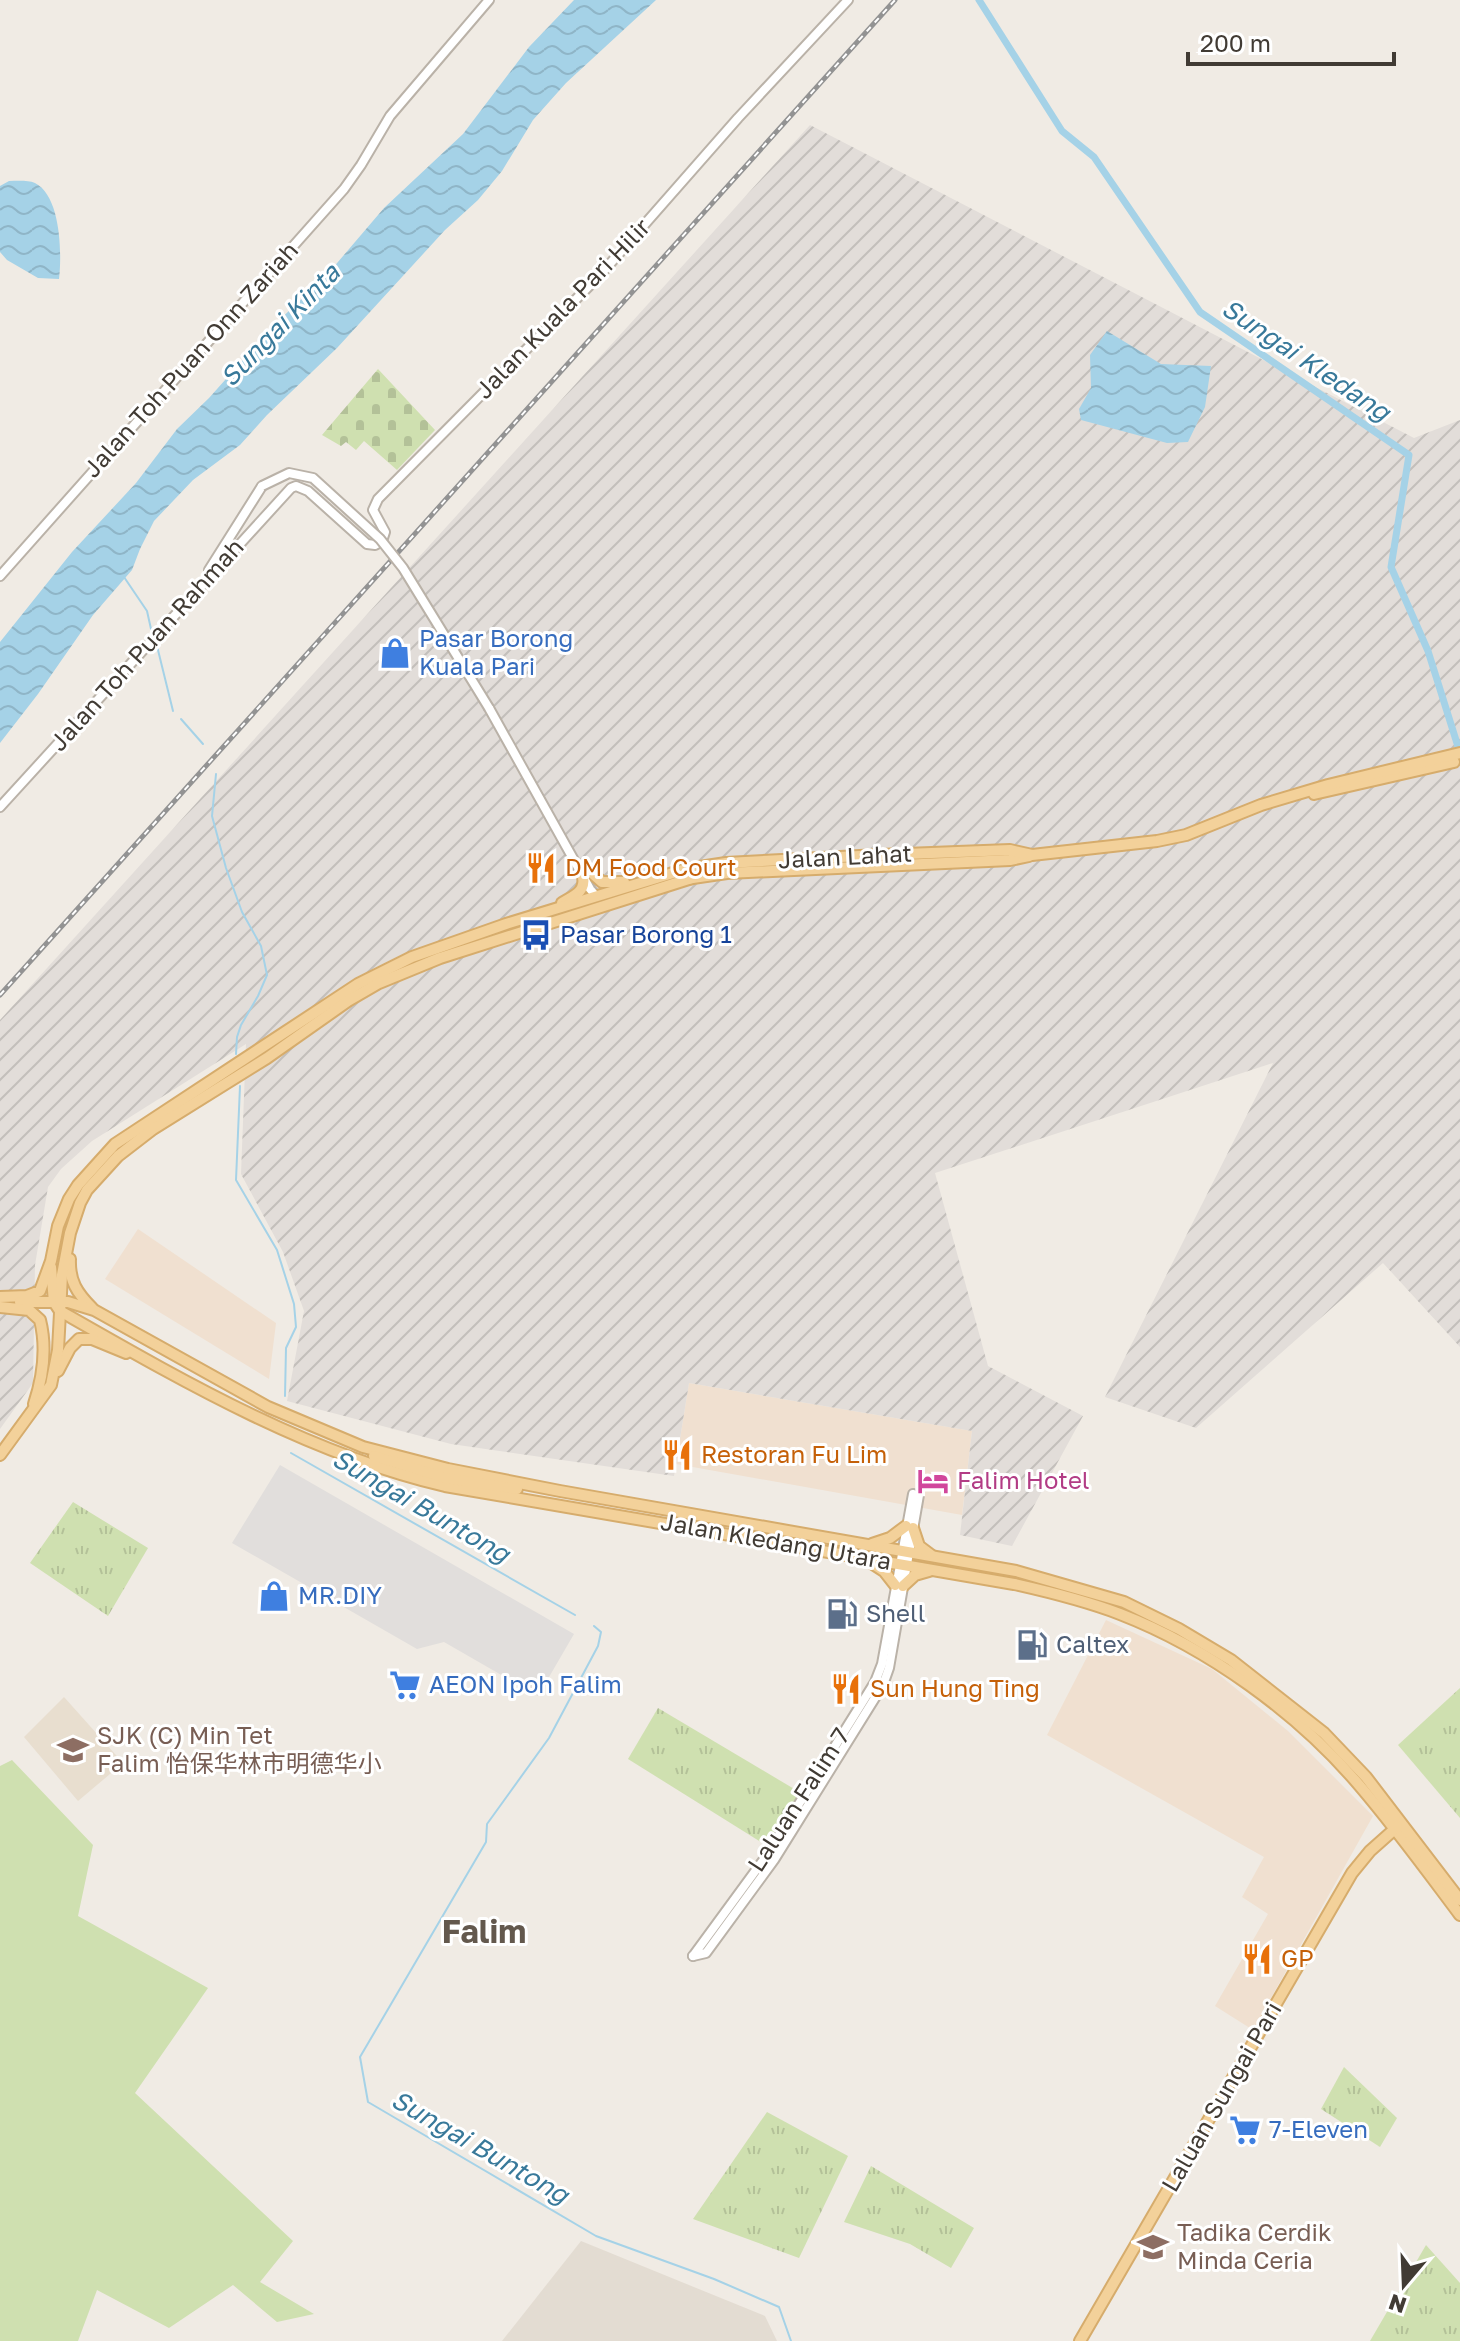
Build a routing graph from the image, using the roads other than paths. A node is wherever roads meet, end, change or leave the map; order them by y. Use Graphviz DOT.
graph roads {
  1 [pos="489,0"];
  2 [pos="848,0"];
  3 [pos="296,486"];
  4 [pos="259,490"];
  5 [pos="269,509"];
  6 [pos="0,576"];
  7 [pos="199,587"];
  8 [pos="1460,753"];
  9 [pos="1446,760"];
  10 [pos="1460,760"];
  11 [pos="0,807"];
  12 [pos="584,872"];
  13 [pos="689,874"];
  14 [pos="596,896"];
  15 [pos="551,911"];
  16 [pos="509,938"];
  17 [pos="70,1233"];
  18 [pos="51,1261"];
  19 [pos="0,1302"];
  20 [pos="58,1305"];
  21 [pos="94,1310"];
  22 [pos="120,1344"];
  23 [pos="143,1356"];
  24 [pos="53,1378"];
  25 [pos="31,1415"];
  26 [pos="0,1455"];
  27 [pos="916,1494"];
  28 [pos="910,1527"];
  29 [pos="870,1545"];
  30 [pos="905,1551"];
  31 [pos="932,1556"];
  32 [pos="865,1558"];
  33 [pos="903,1564"];
  34 [pos="935,1570"];
  35 [pos="899,1586"];
  36 [pos="1398,1826"];
  37 [pos="1460,1900"];
  38 [pos="1460,1915"];
  39 [pos="693,1956"];
  40 [pos="1080,2341"];
  1 -- 6 [label="street, Jalan Toh Puan Onn Zariah"];
  2 -- 3 [label="street, Jalan Kuala Pari Hilir"];
  3 -- 5 [label="street, Jalan Toh Puan Rahmah"];
  4 -- 5 [label="street"];
  4 -- 7 [label="street"];
  4 -- 12 [label="street, bridge"];
  5 -- 7 [label="street, Jalan Toh Puan Rahmah"];
  7 -- 11 [label="street, Jalan Toh Puan Rahmah"];
  8 -- 9 [label="main road, Jalan Lahat"];
  9 -- 10 [label="main road, Jalan Lahat"];
  9 -- 13 [label="main road, Jalan Lahat"];
  12 -- 13 [label="main road"];
  12 -- 14 [label="street"];
  12 -- 15 [label="main road"];
  13 -- 14 [label="main road"];
  13 -- 16 [label="main road"];
  14 -- 15 [label="main road"];
  14 -- 16 [label="main road"];
  15 -- 18 [label="main road"];
  16 -- 17 [label="main road"];
  17 -- 20 [label="main road"];
  17 -- 21 [label="main road"];
  18 -- 19 [label="main road"];
  18 -- 20 [label="main road"];
  19 -- 20 [label="main road"];
  19 -- 25 [label="main road"];
  20 -- 21 [label="main road, Jalan Kledang Utara"];
  20 -- 22 [label="main road, Jalan Kledang Utara"];
  20 -- 24 [label="main road"];
  21 -- 22 [label="main road"];
  21 -- 29 [label="main road, Jalan Kledang Utara"];
  22 -- 23 [label="main road, Jalan Kledang Utara"];
  23 -- 24 [label="main road"];
  23 -- 32 [label="main road, Jalan Kledang Utara"];
  24 -- 25 [label="main road"];
  25 -- 26 [label="main road"];
  27 -- 28 [label="street, Laluan Falim 7"];
  28 -- 29 [label="main road"];
  28 -- 30 [label="street, Laluan Falim 7"];
  28 -- 31 [label="main road"];
  29 -- 30 [label="main road, Jalan Kledang Utara"];
  30 -- 31 [label="main road, Jalan Kledang Utara"];
  30 -- 33 [label="street, Laluan Falim 7"];
  31 -- 36 [label="main road, Jalan Kledang Utara"];
  32 -- 33 [label="main road, Jalan Kledang Utara"];
  32 -- 35 [label="main road"];
  33 -- 34 [label="main road, Jalan Kledang Utara"];
  33 -- 35 [label="street, Laluan Falim 7"];
  34 -- 35 [label="main road"];
  34 -- 36 [label="main road, Jalan Kledang Utara"];
  35 -- 39 [label="street, Laluan Falim 7"];
  36 -- 37 [label="main road, Jalan Kledang Utara"];
  36 -- 38 [label="main road, Jalan Kledang Utara"];
  36 -- 40 [label="main road, Laluan Sungai Pari"];
}
